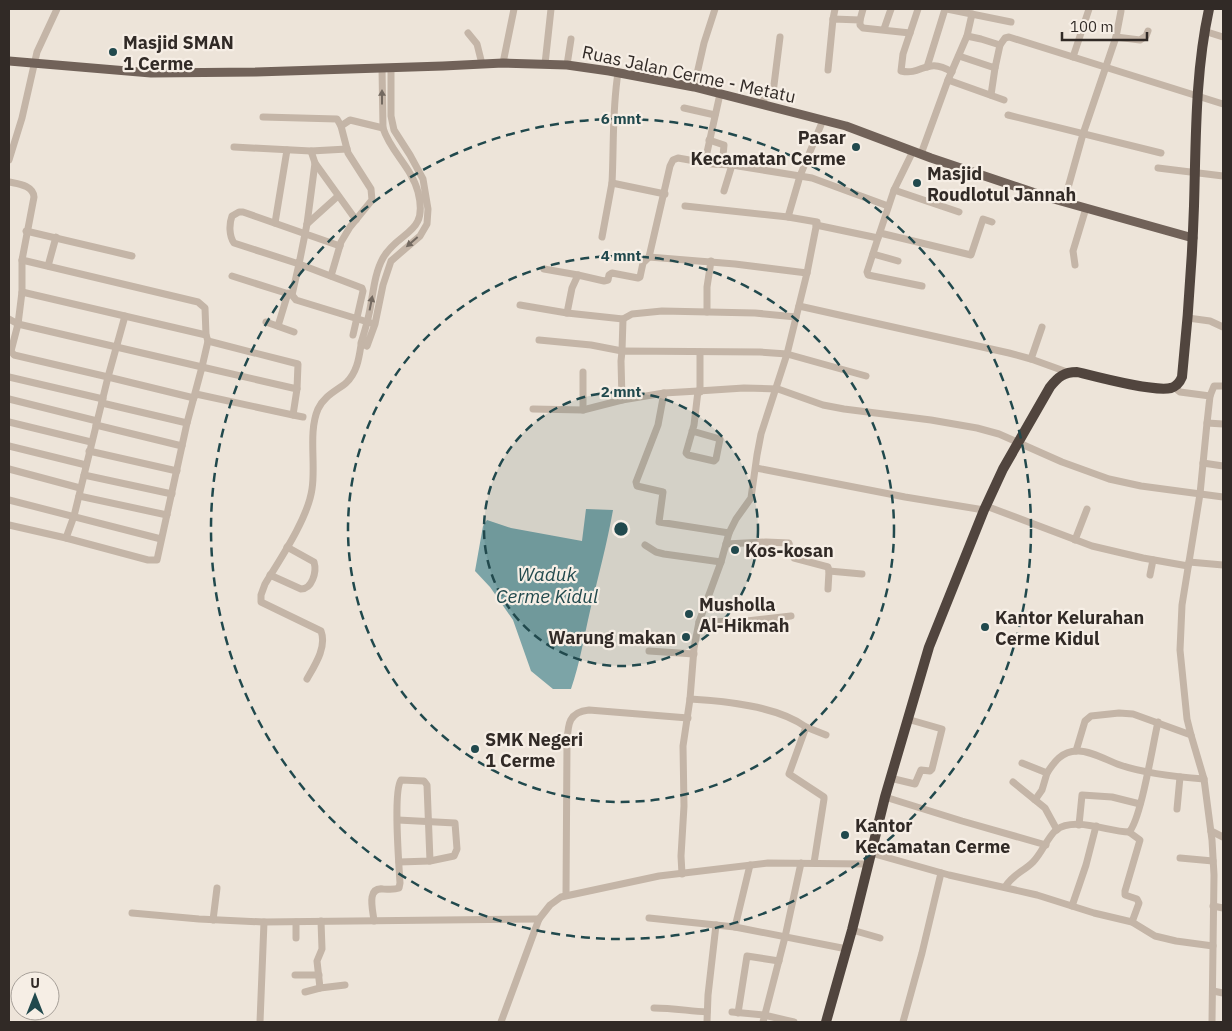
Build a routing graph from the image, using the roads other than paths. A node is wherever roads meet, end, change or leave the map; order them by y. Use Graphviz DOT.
graph roads {
  1 [pos="57,9"];
  2 [pos="514,9"];
  3 [pos="551,9"];
  4 [pos="716,9"];
  5 [pos="835,9"];
  6 [pos="863,9"];
  7 [pos="891,9"];
  8 [pos="918,9"];
  9 [pos="946,9"];
  10 [pos="1089,9"];
  11 [pos="1209,9"];
  12 [pos="1121,11"];
  13 [pos="972,14"];
  14 [pos="833,19"];
  15 [pos="860,20"];
  16 [pos="1011,22"];
  17 [pos="884,29"];
  18 [pos="1148,31"];
  19 [pos="1204,31"];
  20 [pos="468,33"];
  21 [pos="910,33"];
  22 [pos="966,36"];
  23 [pos="780,37"];
  24 [pos="1116,37"];
  25 [pos="1223,37"];
  26 [pos="571,39"];
  27 [pos="1000,45"];
  28 [pos="959,56"];
  29 [pos="1073,57"];
  30 [pos="9,61"];
  31 [pos="34,62"];
  32 [pos="503,62"];
  33 [pos="482,64"];
  34 [pos="545,64"];
  35 [pos="566,65"];
  36 [pos="927,67"];
  37 [pos="386,68"];
  38 [pos="995,68"];
  39 [pos="1104,68"];
  40 [pos="828,70"];
  41 [pos="952,72"];
  42 [pos="618,73"];
  43 [pos="948,80"];
  44 [pos="694,88"];
  45 [pos="720,94"];
  46 [pos="991,95"];
  47 [pos="1197,97"];
  48 [pos="1004,100"];
  49 [pos="762,104"];
  50 [pos="1223,104"];
  51 [pos="684,108"];
  52 [pos="715,115"];
  53 [pos="1008,115"];
  54 [pos="263,117"];
  55 [pos="823,120"];
  56 [pos="341,126"];
  57 [pos="383,128"];
  58 [pos="1083,134"];
  59 [pos="710,140"];
  60 [pos="234,147"];
  61 [pos="347,149"];
  62 [pos="287,150"];
  63 [pos="311,151"];
  64 [pos="409,153"];
  65 [pos="917,153"];
  66 [pos="1161,153"];
  67 [pos="723,156"];
  68 [pos="706,157"];
  69 [pos="400,158"];
  70 [pos="9,160"];
  71 [pos="315,163"];
  72 [pos="416,164"];
  73 [pos="732,165"];
  74 [pos="1158,168"];
  75 [pos="408,169"];
  76 [pos="1195,172"];
  77 [pos="800,176"];
  78 [pos="1223,176"];
  79 [pos="9,182"];
  80 [pos="612,183"];
  81 [pos="894,190"];
  82 [pos="724,191"];
  83 [pos="665,194"];
  84 [pos="338,196"];
  85 [pos="1064,202"];
  86 [pos="685,206"];
  87 [pos="888,206"];
  88 [pos="1086,208"];
  89 [pos="959,212"];
  90 [pos="788,217"];
  91 [pos="420,219"];
  92 [pos="356,220"];
  93 [pos="992,222"];
  94 [pos="275,223"];
  95 [pos="308,224"];
  96 [pos="427,224"];
  97 [pos="816,225"];
  98 [pos="26,231"];
  99 [pos="305,233"];
  100 [pos="879,235"];
  101 [pos="56,237"];
  102 [pos="602,237"];
  103 [pos="1193,238"];
  104 [pos="340,246"];
  105 [pos="873,254"];
  106 [pos="132,256"];
  107 [pos="649,257"];
  108 [pos="22,260"];
  109 [pos="898,261"];
  110 [pos="711,262"];
  111 [pos="299,264"];
  112 [pos="1075,265"];
  113 [pos="48,266"];
  114 [pos="544,269"];
  115 [pos="807,273"];
  116 [pos="578,275"];
  117 [pos="232,276"];
  118 [pos="331,276"];
  119 [pos="922,286"];
  120 [pos="22,292"];
  121 [pos="290,294"];
  122 [pos="520,305"];
  123 [pos="799,306"];
  124 [pos="707,312"];
  125 [pos="567,314"];
  126 [pos="125,316"];
  127 [pos="796,317"];
  128 [pos="357,318"];
  129 [pos="1188,318"];
  130 [pos="9,319"];
  131 [pos="624,319"];
  132 [pos="266,322"];
  133 [pos="371,323"];
  134 [pos="18,324"];
  135 [pos="278,326"];
  136 [pos="1042,327"];
  137 [pos="1223,327"];
  138 [pos="294,332"];
  139 [pos="354,335"];
  140 [pos="207,338"];
  141 [pos="539,340"];
  142 [pos="115,347"];
  143 [pos="622,352"];
  144 [pos="700,352"];
  145 [pos="788,354"];
  146 [pos="1031,359"];
  147 [pos="202,367"];
  148 [pos="583,372"];
  149 [pos="1067,372"];
  150 [pos="866,376"];
  151 [pos="9,377"];
  152 [pos="108,377"];
  153 [pos="1223,386"];
  154 [pos="1174,387"];
  155 [pos="297,389"];
  156 [pos="778,389"];
  157 [pos="699,392"];
  158 [pos="664,393"];
  159 [pos="195,396"];
  160 [pos="1210,396"];
  161 [pos="9,399"];
  162 [pos="622,400"];
  163 [pos="102,401"];
  164 [pos="533,409"];
  165 [pos="583,410"];
  166 [pos="292,415"];
  167 [pos="303,417"];
  168 [pos="9,422"];
  169 [pos="97,423"];
  170 [pos="187,423"];
  171 [pos="1207,424"];
  172 [pos="1223,424"];
  173 [pos="692,431"];
  174 [pos="91,442"];
  175 [pos="1017,442"];
  176 [pos="9,446"];
  177 [pos="182,446"];
  178 [pos="89,451"];
  179 [pos="1203,464"];
  180 [pos="86,465"];
  181 [pos="1223,466"];
  182 [pos="756,468"];
  183 [pos="9,469"];
  184 [pos="176,471"];
  185 [pos="84,475"];
  186 [pos="80,492"];
  187 [pos="172,494"];
  188 [pos="1200,494"];
  189 [pos="1223,497"];
  190 [pos="9,500"];
  191 [pos="985,508"];
  192 [pos="1087,509"];
  193 [pos="167,515"];
  194 [pos="74,516"];
  195 [pos="9,525"];
  196 [pos="729,532"];
  197 [pos="66,538"];
  198 [pos="161,539"];
  199 [pos="1075,540"];
  200 [pos="726,544"];
  201 [pos="645,546"];
  202 [pos="287,548"];
  203 [pos="1153,560"];
  204 [pos="721,562"];
  205 [pos="1189,564"];
  206 [pos="1223,565"];
  207 [pos="829,571"];
  208 [pos="862,574"];
  209 [pos="270,575"];
  210 [pos="1150,575"];
  211 [pos="828,590"];
  212 [pos="791,616"];
  213 [pos="699,622"];
  214 [pos="649,651"];
  215 [pos="694,654"];
  216 [pos="307,680"];
  217 [pos="690,698"];
  218 [pos="688,718"];
  219 [pos="907,718"];
  220 [pos="1158,722"];
  221 [pos="806,728"];
  222 [pos="826,735"];
  223 [pos="1191,735"];
  224 [pos="1076,751"];
  225 [pos="1022,763"];
  226 [pos="1147,772"];
  227 [pos="1047,773"];
  228 [pos="1180,777"];
  229 [pos="890,778"];
  230 [pos="1204,780"];
  231 [pos="1013,782"];
  232 [pos="885,797"];
  233 [pos="1035,800"];
  234 [pos="1140,804"];
  235 [pos="1177,809"];
  236 [pos="398,820"];
  237 [pos="427,821"];
  238 [pos="1079,825"];
  239 [pos="1096,826"];
  240 [pos="1057,830"];
  241 [pos="1211,831"];
  242 [pos="1129,832"];
  243 [pos="1223,837"];
  244 [pos="1046,845"];
  245 [pos="870,853"];
  246 [pos="1180,858"];
  247 [pos="430,860"];
  248 [pos="1213,861"];
  249 [pos="399,862"];
  250 [pos="801,863"];
  251 [pos="814,863"];
  252 [pos="867,864"];
  253 [pos="750,865"];
  254 [pos="941,873"];
  255 [pos="682,874"];
  256 [pos="1004,887"];
  257 [pos="217,888"];
  258 [pos="566,895"];
  259 [pos="1072,906"];
  260 [pos="1213,906"];
  261 [pos="1223,908"];
  262 [pos="132,912"];
  263 [pos="649,918"];
  264 [pos="539,919"];
  265 [pos="213,920"];
  266 [pos="321,921"];
  267 [pos="374,921"];
  268 [pos="264,922"];
  269 [pos="296,922"];
  270 [pos="1132,922"];
  271 [pos="716,925"];
  272 [pos="735,927"];
  273 [pos="852,930"];
  274 [pos="785,937"];
  275 [pos="296,938"];
  276 [pos="880,938"];
  277 [pos="1212,946"];
  278 [pos="847,949"];
  279 [pos="779,960"];
  280 [pos="295,975"];
  281 [pos="319,975"];
  282 [pos="345,985"];
  283 [pos="320,988"];
  284 [pos="1213,991"];
  285 [pos="305,992"];
  286 [pos="1223,993"];
  287 [pos="654,1008"];
  288 [pos="707,1012"];
  289 [pos="763,1019"];
  290 [pos="260,1022"];
  291 [pos="502,1022"];
  292 [pos="707,1022"];
  293 [pos="794,1022"];
  294 [pos="826,1022"];
  295 [pos="903,1022"];
  296 [pos="1212,1022"];
  1 -- 31 [label="street"];
  2 -- 32 [label="street"];
  3 -- 34 [label="street"];
  4 -- 44 [label="street"];
  5 -- 14 [label="street"];
  6 -- 15 [label="street"];
  7 -- 17 [label="street"];
  8 -- 21 [label="street"];
  9 -- 13 [label="street"];
  9 -- 36 [label="street"];
  10 -- 29 [label="street"];
  11 -- 19 [label="highway"];
  12 -- 24 [label="street"];
  13 -- 16 [label="street"];
  13 -- 22 [label="street"];
  14 -- 15 [label="street"];
  14 -- 40 [label="street"];
  15 -- 17 [label="street"];
  17 -- 21 [label="street"];
  18 -- 24 [label="street"];
  19 -- 25 [label="street"];
  19 -- 47 [label="highway"];
  20 -- 33 [label="street"];
  21 -- 36 [label="street"];
  22 -- 27 [label="street"];
  22 -- 28 [label="street"];
  23 -- 49 [label="street"];
  24 -- 39 [label="street"];
  26 -- 35 [label="street"];
  27 -- 29 [label="street"];
  27 -- 38 [label="street"];
  28 -- 38 [label="street"];
  28 -- 41 [label="street"];
  29 -- 39 [label="street"];
  30 -- 31 [label="main road, Ruas Jalan Cerme - Metatu"];
  31 -- 37 [label="main road, Ruas Jalan Cerme - Metatu"];
  31 -- 70 [label="street"];
  32 -- 33 [label="main road, Ruas Jalan Cerme - Metatu"];
  32 -- 34 [label="main road, Ruas Jalan Cerme - Metatu"];
  33 -- 37 [label="main road, Ruas Jalan Cerme - Metatu"];
  34 -- 35 [label="main road, Ruas Jalan Cerme - Metatu"];
  35 -- 42 [label="main road, Ruas Jalan Cerme - Metatu"];
  36 -- 41 [label="street"];
  57 -- 37 [label="street, one-way"];
  37 -- 64 [label="street"];
  38 -- 46 [label="street"];
  39 -- 47 [label="street"];
  39 -- 58 [label="street"];
  41 -- 43 [label="street"];
  42 -- 44 [label="main road, Ruas Jalan Cerme - Metatu"];
  42 -- 80 [label="street"];
  43 -- 46 [label="street"];
  43 -- 65 [label="street"];
  44 -- 45 [label="main road, Ruas Jalan Cerme - Metatu"];
  45 -- 49 [label="main road, Ruas Jalan Cerme - Metatu"];
  45 -- 52 [label="street"];
  46 -- 48 [label="street"];
  47 -- 50 [label="street"];
  47 -- 76 [label="highway"];
  49 -- 55 [label="main road, Ruas Jalan Cerme - Metatu"];
  51 -- 52 [label="street"];
  52 -- 59 [label="street"];
  53 -- 58 [label="street"];
  54 -- 56 [label="street"];
  55 -- 65 [label="main road, Ruas Jalan Cerme - Metatu"];
  55 -- 77 [label="street"];
  56 -- 57 [label="street"];
  56 -- 61 [label="street"];
  57 -- 69 [label="street"];
  58 -- 66 [label="street"];
  58 -- 85 [label="street"];
  59 -- 67 [label="street"];
  59 -- 68 [label="street"];
  60 -- 62 [label="street"];
  61 -- 63 [label="street"];
  61 -- 92 [label="street"];
  62 -- 63 [label="street"];
  62 -- 94 [label="street"];
  63 -- 71 [label="street"];
  64 -- 69 [label="street"];
  64 -- 72 [label="street"];
  65 -- 81 [label="street"];
  65 -- 85 [label="main road, Ruas Jalan Cerme - Metatu"];
  69 -- 75 [label="street"];
  71 -- 84 [label="street"];
  71 -- 95 [label="street"];
  72 -- 75 [label="street"];
  72 -- 96 [label="street"];
  73 -- 77 [label="street"];
  73 -- 82 [label="street"];
  73 -- 83 [label="street"];
  74 -- 76 [label="street"];
  75 -- 91 [label="street"];
  76 -- 78 [label="street"];
  76 -- 103 [label="highway"];
  77 -- 87 [label="street"];
  77 -- 90 [label="street"];
  79 -- 98 [label="street"];
  80 -- 83 [label="street"];
  80 -- 102 [label="street"];
  81 -- 87 [label="street"];
  81 -- 89 [label="street"];
  83 -- 107 [label="street"];
  84 -- 92 [label="street"];
  84 -- 95 [label="street"];
  85 -- 88 [label="main road, Ruas Jalan Cerme - Metatu"];
  86 -- 90 [label="street"];
  87 -- 100 [label="street"];
  88 -- 103 [label="main road, Ruas Jalan Cerme - Metatu"];
  88 -- 112 [label="street"];
  90 -- 97 [label="street"];
  91 -- 96 [label="street"];
  133 -- 91 [label="street, one-way"];
  92 -- 104 [label="street"];
  93 -- 100 [label="street"];
  94 -- 99 [label="street"];
  94 -- 111 [label="street"];
  95 -- 99 [label="street"];
  96 -- 133 [label="street, one-way"];
  97 -- 100 [label="street"];
  97 -- 115 [label="street"];
  98 -- 101 [label="street"];
  98 -- 108 [label="street"];
  99 -- 104 [label="street"];
  99 -- 111 [label="street"];
  100 -- 105 [label="street"];
  101 -- 106 [label="street"];
  101 -- 113 [label="street"];
  103 -- 129 [label="highway"];
  104 -- 118 [label="street"];
  105 -- 109 [label="street"];
  105 -- 119 [label="street"];
  107 -- 110 [label="street"];
  107 -- 116 [label="street"];
  108 -- 113 [label="street"];
  108 -- 120 [label="street"];
  110 -- 115 [label="street"];
  110 -- 124 [label="street"];
  111 -- 118 [label="street"];
  111 -- 121 [label="street"];
  113 -- 140 [label="street"];
  114 -- 116 [label="street"];
  115 -- 123 [label="street"];
  116 -- 125 [label="street"];
  117 -- 121 [label="street"];
  118 -- 128 [label="street"];
  120 -- 126 [label="street"];
  120 -- 134 [label="street"];
  121 -- 128 [label="street"];
  121 -- 135 [label="street"];
  122 -- 125 [label="street"];
  123 -- 127 [label="street"];
  123 -- 146 [label="street"];
  124 -- 127 [label="street"];
  124 -- 131 [label="street"];
  125 -- 131 [label="street"];
  126 -- 140 [label="street"];
  126 -- 142 [label="street"];
  127 -- 145 [label="street"];
  128 -- 133 [label="street"];
  128 -- 139 [label="street"];
  129 -- 137 [label="street"];
  129 -- 154 [label="highway"];
  130 -- 134 [label="street"];
  131 -- 143 [label="street"];
  132 -- 135 [label="street"];
  133 -- 202 [label="street"];
  134 -- 142 [label="street"];
  134 -- 152 [label="street"];
  135 -- 138 [label="street"];
  136 -- 146 [label="street"];
  140 -- 147 [label="street"];
  140 -- 155 [label="street"];
  141 -- 143 [label="street"];
  142 -- 147 [label="street"];
  142 -- 152 [label="street"];
  143 -- 144 [label="street"];
  143 -- 162 [label="street"];
  144 -- 145 [label="street"];
  144 -- 157 [label="street"];
  145 -- 150 [label="street"];
  145 -- 156 [label="street"];
  146 -- 149 [label="street"];
  147 -- 155 [label="street"];
  147 -- 159 [label="street"];
  148 -- 165 [label="street"];
  149 -- 154 [label="highway"];
  149 -- 175 [label="highway"];
  151 -- 163 [label="street"];
  152 -- 159 [label="street"];
  152 -- 163 [label="street"];
  153 -- 160 [label="street"];
  154 -- 160 [label="street"];
  155 -- 166 [label="street"];
  156 -- 157 [label="street"];
  156 -- 175 [label="street"];
  156 -- 182 [label="street"];
  157 -- 158 [label="street"];
  157 -- 173 [label="street"];
  158 -- 162 [label="street"];
  158 -- 196 [label="street"];
  159 -- 166 [label="street"];
  159 -- 170 [label="street"];
  160 -- 171 [label="street"];
  161 -- 169 [label="street"];
  162 -- 165 [label="street"];
  163 -- 169 [label="street"];
  163 -- 170 [label="street"];
  164 -- 165 [label="street"];
  166 -- 167 [label="street"];
  168 -- 174 [label="street"];
  169 -- 174 [label="street"];
  169 -- 177 [label="street"];
  170 -- 177 [label="street"];
  171 -- 172 [label="street"];
  171 -- 179 [label="street"];
  173 -- 173 [label="street"];
  174 -- 178 [label="street"];
  175 -- 188 [label="street"];
  175 -- 191 [label="highway"];
  176 -- 180 [label="street"];
  177 -- 184 [label="street"];
  178 -- 180 [label="street"];
  178 -- 184 [label="street"];
  179 -- 181 [label="street"];
  179 -- 188 [label="street"];
  180 -- 185 [label="street"];
  182 -- 191 [label="street"];
  182 -- 196 [label="street"];
  183 -- 186 [label="street"];
  184 -- 187 [label="street"];
  185 -- 186 [label="street"];
  185 -- 187 [label="street"];
  186 -- 193 [label="street"];
  186 -- 194 [label="street"];
  187 -- 193 [label="street"];
  188 -- 189 [label="street"];
  188 -- 205 [label="street"];
  190 -- 194 [label="street"];
  191 -- 199 [label="street"];
  191 -- 219 [label="highway"];
  192 -- 199 [label="street"];
  193 -- 198 [label="street"];
  194 -- 197 [label="street"];
  194 -- 198 [label="street"];
  195 -- 197 [label="street"];
  196 -- 200 [label="street"];
  197 -- 198 [label="street"];
  199 -- 203 [label="street"];
  200 -- 204 [label="street"];
  200 -- 207 [label="street"];
  201 -- 204 [label="street"];
  202 -- 209 [label="street"];
  202 -- 209 [label="street"];
  203 -- 205 [label="street"];
  203 -- 210 [label="street"];
  204 -- 213 [label="street"];
  205 -- 206 [label="street"];
  205 -- 223 [label="street"];
  207 -- 208 [label="street"];
  207 -- 211 [label="street"];
  209 -- 216 [label="street"];
  212 -- 213 [label="street"];
  213 -- 215 [label="street"];
  214 -- 215 [label="street"];
  215 -- 217 [label="street"];
  217 -- 218 [label="street"];
  217 -- 221 [label="street"];
  218 -- 255 [label="street"];
  218 -- 258 [label="street"];
  219 -- 229 [label="highway"];
  219 -- 229 [label="street"];
  220 -- 223 [label="street"];
  220 -- 224 [label="street"];
  220 -- 226 [label="street"];
  221 -- 222 [label="street"];
  221 -- 251 [label="street"];
  223 -- 230 [label="street"];
  224 -- 226 [label="street"];
  224 -- 227 [label="street"];
  225 -- 227 [label="street"];
  226 -- 228 [label="street"];
  226 -- 234 [label="street"];
  227 -- 233 [label="street"];
  228 -- 230 [label="street"];
  228 -- 235 [label="street"];
  229 -- 232 [label="highway"];
  230 -- 241 [label="street"];
  231 -- 233 [label="street"];
  232 -- 244 [label="street"];
  232 -- 245 [label="highway"];
  233 -- 240 [label="street"];
  234 -- 238 [label="street"];
  234 -- 242 [label="street"];
  236 -- 237 [label="street"];
  236 -- 237 [label="street"];
  236 -- 249 [label="street"];
  237 -- 247 [label="street"];
  237 -- 247 [label="street"];
  238 -- 239 [label="street"];
  238 -- 240 [label="street"];
  239 -- 242 [label="street"];
  239 -- 259 [label="street"];
  240 -- 244 [label="street"];
  241 -- 243 [label="street"];
  241 -- 248 [label="street"];
  242 -- 270 [label="street"];
  244 -- 256 [label="street"];
  245 -- 252 [label="highway"];
  245 -- 254 [label="street"];
  246 -- 248 [label="street"];
  247 -- 249 [label="street"];
  248 -- 260 [label="street"];
  249 -- 267 [label="street"];
  250 -- 251 [label="street"];
  250 -- 253 [label="street"];
  250 -- 274 [label="street"];
  251 -- 252 [label="street"];
  252 -- 273 [label="highway"];
  253 -- 255 [label="street"];
  253 -- 272 [label="street"];
  254 -- 256 [label="street"];
  254 -- 295 [label="street"];
  255 -- 258 [label="street"];
  256 -- 259 [label="street"];
  257 -- 265 [label="street"];
  258 -- 264 [label="street"];
  259 -- 270 [label="street"];
  260 -- 261 [label="street"];
  260 -- 277 [label="street"];
  262 -- 265 [label="street"];
  263 -- 271 [label="street"];
  264 -- 267 [label="street"];
  264 -- 291 [label="street"];
  265 -- 268 [label="street"];
  266 -- 267 [label="street"];
  266 -- 269 [label="street"];
  266 -- 281 [label="street"];
  268 -- 269 [label="street"];
  268 -- 290 [label="street"];
  269 -- 275 [label="street"];
  270 -- 277 [label="street"];
  271 -- 272 [label="street"];
  271 -- 288 [label="street"];
  272 -- 274 [label="street"];
  273 -- 276 [label="street"];
  273 -- 278 [label="highway"];
  274 -- 278 [label="street"];
  274 -- 279 [label="street"];
  277 -- 284 [label="street"];
  278 -- 294 [label="highway"];
  279 -- 289 [label="street"];
  279 -- 289 [label="street"];
  280 -- 281 [label="street"];
  281 -- 283 [label="street"];
  282 -- 283 [label="street"];
  283 -- 285 [label="street"];
  284 -- 286 [label="street"];
  284 -- 296 [label="street"];
  287 -- 288 [label="street"];
  288 -- 292 [label="street"];
  289 -- 293 [label="street"];
}
